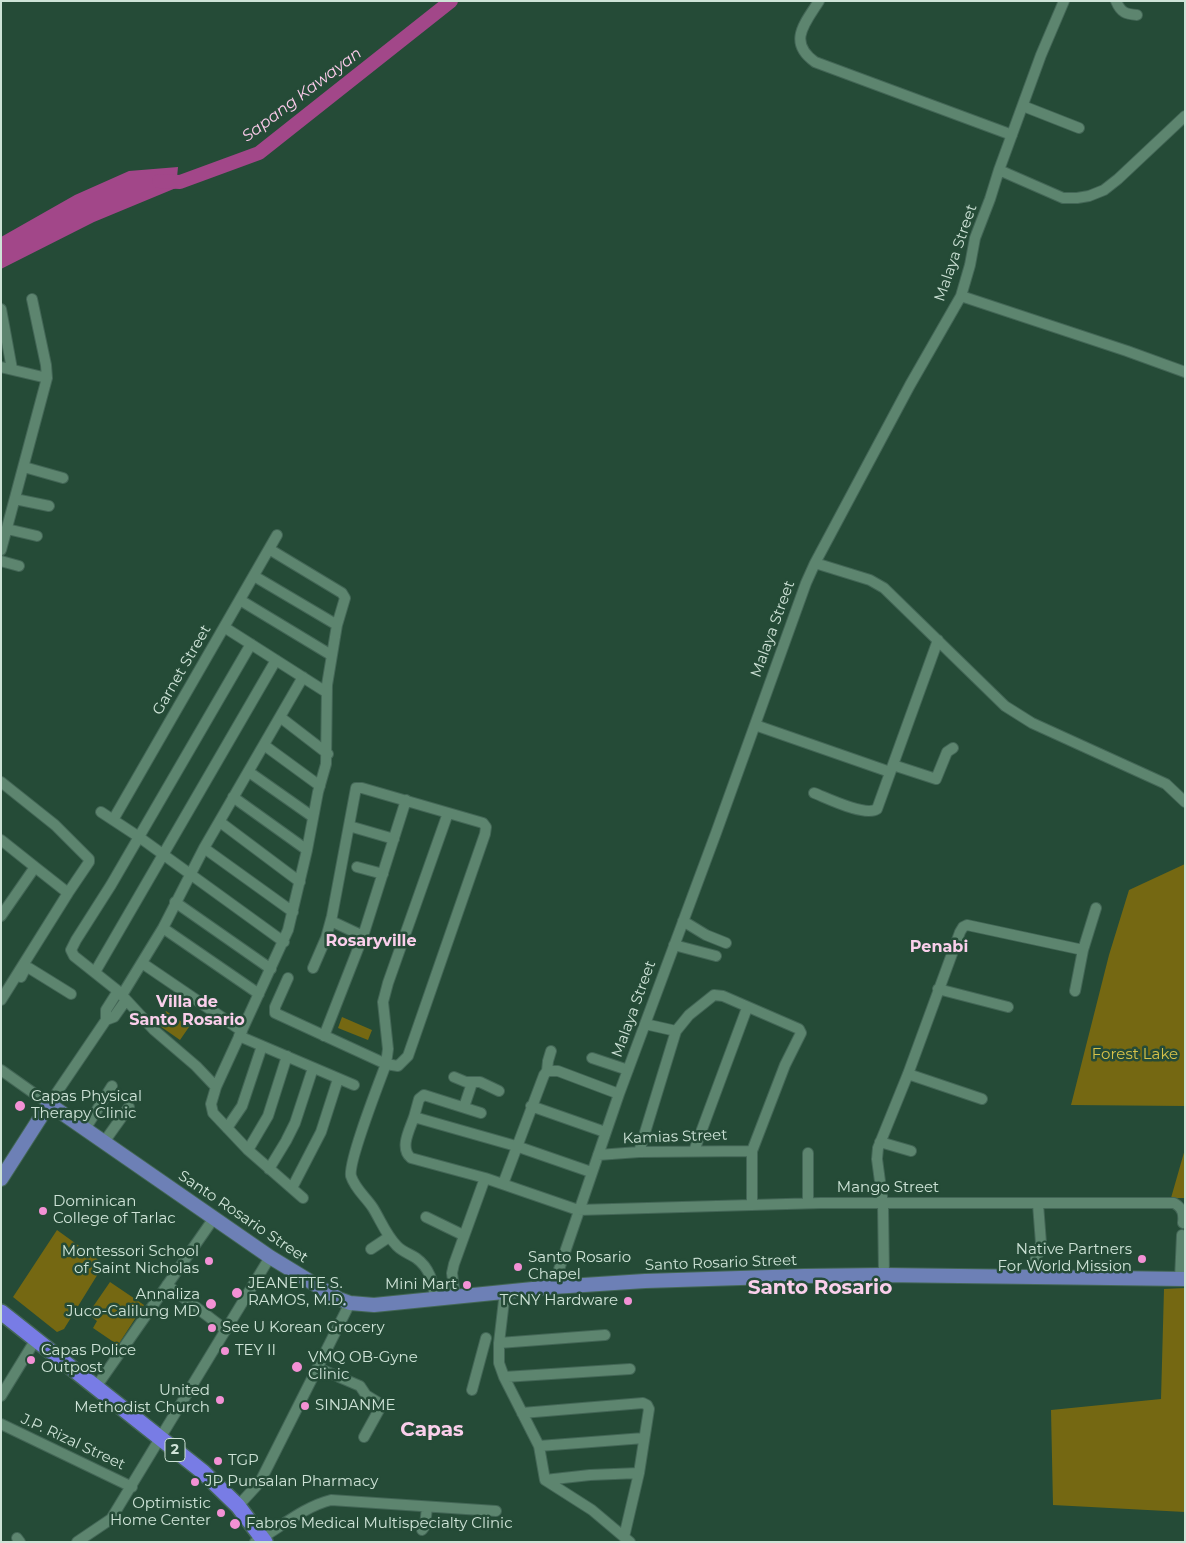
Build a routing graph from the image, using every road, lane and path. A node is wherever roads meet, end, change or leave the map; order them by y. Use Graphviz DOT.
graph roads {
  1 [pos="819,1"];
  2 [pos="1064,1"];
  3 [pos="1116,1"];
  4 [pos="1137,15"];
  5 [pos="1023,106"];
  6 [pos="1185,116"];
  7 [pos="1078,128"];
  8 [pos="1012,136"];
  9 [pos="999,170"];
  10 [pos="961,296"];
  11 [pos="32,299"];
  12 [pos="1,309"];
  13 [pos="4,336"];
  14 [pos="1,367"];
  15 [pos="12,370"];
  16 [pos="1185,372"];
  17 [pos="47,378"];
  18 [pos="24,467"];
  19 [pos="63,478"];
  20 [pos="16,499"];
  21 [pos="49,506"];
  22 [pos="7,529"];
  23 [pos="277,535"];
  24 [pos="37,536"];
  25 [pos="269,549"];
  26 [pos="1,550"];
  27 [pos="1,562"];
  28 [pos="814,563"];
  29 [pos="19,566"];
  30 [pos="254,576"];
  31 [pos="240,600"];
  32 [pos="337,625"];
  33 [pos="224,627"];
  34 [pos="938,640"];
  35 [pos="251,644"];
  36 [pos="331,655"];
  37 [pos="276,660"];
  38 [pos="303,677"];
  39 [pos="326,692"];
  40 [pos="280,717"];
  41 [pos="756,725"];
  42 [pos="264,745"];
  43 [pos="953,748"];
  44 [pos="328,754"];
  45 [pos="892,769"];
  46 [pos="248,772"];
  47 [pos="1,782"];
  48 [pos="320,786"];
  49 [pos="814,793"];
  50 [pos="233,797"];
  51 [pos="406,800"];
  52 [pos="1185,802"];
  53 [pos="101,812"];
  54 [pos="448,813"];
  55 [pos="313,817"];
  56 [pos="113,820"];
  57 [pos="220,822"];
  58 [pos="349,826"];
  59 [pos="139,837"];
  60 [pos="394,839"];
  61 [pos="1,840"];
  62 [pos="204,848"];
  63 [pos="307,850"];
  64 [pos="162,855"];
  65 [pos="357,867"];
  66 [pos="35,868"];
  67 [pos="383,874"];
  68 [pos="190,875"];
  69 [pos="300,882"];
  70 [pos="68,893"];
  71 [pos="175,902"];
  72 [pos="1096,908"];
  73 [pos="293,912"];
  74 [pos="1,916"];
  75 [pos="330,921"];
  76 [pos="683,921"];
  77 [pos="163,928"];
  78 [pos="363,936"];
  79 [pos="284,942"];
  80 [pos="726,943"];
  81 [pos="674,945"];
  82 [pos="1083,950"];
  83 [pos="716,956"];
  84 [pos="142,963"];
  85 [pos="313,968"];
  86 [pos="271,969"];
  87 [pos="95,972"];
  88 [pos="16,977"];
  89 [pos="288,978"];
  90 [pos="938,989"];
  91 [pos="1075,991"];
  92 [pos="71,994"];
  93 [pos="259,994"];
  94 [pos="122,995"];
  95 [pos="1,1000"];
  96 [pos="1008,1007"];
  97 [pos="747,1008"];
  98 [pos="644,1024"];
  99 [pos="676,1031"];
  100 [pos="241,1034"];
  101 [pos="324,1036"];
  102 [pos="262,1046"];
  103 [pos="551,1051"];
  104 [pos="287,1056"];
  105 [pos="592,1058"];
  106 [pos="386,1064"];
  107 [pos="313,1068"];
  108 [pos="1,1070"];
  109 [pos="628,1070"];
  110 [pos="547,1071"];
  111 [pos="908,1074"];
  112 [pos="454,1077"];
  113 [pos="338,1079"];
  114 [pos="472,1083"];
  115 [pos="354,1085"];
  116 [pos="112,1086"];
  117 [pos="216,1087"];
  118 [pos="499,1090"];
  119 [pos="619,1094"];
  120 [pos="982,1099"];
  121 [pos="49,1104"];
  122 [pos="531,1106"];
  123 [pos="129,1107"];
  124 [pos="464,1107"];
  125 [pos="481,1113"];
  126 [pos="414,1117"];
  127 [pos="85,1128"];
  128 [pos="227,1128"];
  129 [pos="605,1132"];
  130 [pos="104,1142"];
  131 [pos="880,1142"];
  132 [pos="516,1146"];
  133 [pos="248,1150"];
  134 [pos="752,1150"];
  135 [pos="694,1151"];
  136 [pos="911,1151"];
  137 [pos="638,1152"];
  138 [pos="808,1153"];
  139 [pos="598,1155"];
  140 [pos="269,1169"];
  141 [pos="591,1172"];
  142 [pos="485,1178"];
  143 [pos="1,1179"];
  144 [pos="503,1184"];
  145 [pos="292,1188"];
  146 [pos="302,1198"];
  147 [pos="808,1203"];
  148 [pos="883,1204"];
  149 [pos="1038,1204"];
  150 [pos="752,1205"];
  151 [pos="578,1210"];
  152 [pos="426,1217"];
  153 [pos="214,1218"];
  154 [pos="1183,1223"];
  155 [pos="463,1235"];
  156 [pos="1182,1235"];
  157 [pos="389,1236"];
  158 [pos="371,1250"];
  159 [pos="270,1257"];
  160 [pos="884,1276"];
  161 [pos="1033,1278"];
  162 [pos="1182,1279"];
  163 [pos="167,1285"];
  164 [pos="553,1287"];
  165 [pos="505,1292"];
  166 [pos="455,1296"];
  167 [pos="435,1298"];
  168 [pos="350,1303"];
  169 [pos="1,1312"];
  170 [pos="226,1330"];
  171 [pos="606,1336"];
  172 [pos="486,1338"];
  173 [pos="36,1339"];
  174 [pos="475,1340"];
  175 [pos="500,1340"];
  176 [pos="318,1368"];
  177 [pos="630,1369"];
  178 [pos="504,1377"];
  179 [pos="96,1387"];
  180 [pos="472,1390"];
  181 [pos="1,1396"];
  182 [pos="522,1413"];
  183 [pos="1,1424"];
  184 [pos="364,1437"];
  185 [pos="644,1438"];
  186 [pos="160,1439"];
  187 [pos="539,1446"];
  188 [pos="639,1472"];
  189 [pos="545,1480"];
  190 [pos="132,1487"];
  191 [pos="238,1506"];
  192 [pos="427,1507"];
  193 [pos="496,1511"];
  194 [pos="422,1530"];
  195 [pos="627,1539"];
  196 [pos="261,1540"];
  197 [pos="77,1542"];
  1 -- 8 [label="street"];
  2 -- 5 [label="street, Malaya Street"];
  3 -- 4 [label="street"];
  5 -- 7 [label="street"];
  5 -- 8 [label="street, Malaya Street"];
  6 -- 9 [label="street"];
  8 -- 9 [label="street, Malaya Street"];
  9 -- 10 [label="street, Malaya Street"];
  10 -- 16 [label="street"];
  10 -- 28 [label="street, Malaya Street"];
  11 -- 17 [label="street"];
  12 -- 13 [label="street"];
  13 -- 15 [label="street"];
  14 -- 15 [label="street"];
  15 -- 17 [label="street"];
  17 -- 18 [label="street"];
  18 -- 19 [label="street"];
  18 -- 20 [label="street"];
  20 -- 21 [label="street"];
  20 -- 22 [label="street"];
  22 -- 24 [label="street"];
  22 -- 26 [label="street"];
  23 -- 25 [label="street, Garnet Street"];
  25 -- 30 [label="street, Garnet Street"];
  25 -- 32 [label="street"];
  27 -- 29 [label="street"];
  28 -- 34 [label="street"];
  28 -- 41 [label="street, Malaya Street"];
  30 -- 31 [label="street, Garnet Street"];
  30 -- 32 [label="street"];
  31 -- 33 [label="street, Garnet Street"];
  31 -- 36 [label="street"];
  32 -- 36 [label="street"];
  33 -- 35 [label="street"];
  33 -- 56 [label="street, Garnet Street"];
  34 -- 45 [label="street"];
  34 -- 52 [label="street"];
  35 -- 37 [label="street"];
  35 -- 59 [label="street"];
  36 -- 39 [label="street"];
  37 -- 38 [label="street"];
  37 -- 64 [label="street"];
  38 -- 39 [label="street"];
  38 -- 40 [label="street"];
  39 -- 44 [label="street"];
  40 -- 42 [label="street"];
  40 -- 44 [label="street"];
  41 -- 45 [label="street"];
  41 -- 76 [label="street, Malaya Street"];
  42 -- 46 [label="street"];
  42 -- 48 [label="street"];
  43 -- 45 [label="street"];
  44 -- 48 [label="street"];
  45 -- 49 [label="street"];
  46 -- 50 [label="street"];
  46 -- 55 [label="street"];
  47 -- 70 [label="street"];
  48 -- 55 [label="street"];
  50 -- 57 [label="street"];
  50 -- 63 [label="street"];
  51 -- 54 [label="street"];
  51 -- 58 [label="street"];
  51 -- 60 [label="street"];
  53 -- 56 [label="street"];
  54 -- 106 [label="street"];
  54 -- 106 [label="street"];
  55 -- 63 [label="street"];
  56 -- 59 [label="street"];
  57 -- 62 [label="street"];
  57 -- 69 [label="street"];
  58 -- 60 [label="street"];
  58 -- 75 [label="street"];
  59 -- 64 [label="street"];
  59 -- 87 [label="street"];
  60 -- 67 [label="street"];
  61 -- 66 [label="street"];
  62 -- 68 [label="street"];
  62 -- 73 [label="street"];
  63 -- 69 [label="street"];
  64 -- 68 [label="street"];
  64 -- 87 [label="street"];
  65 -- 67 [label="street"];
  66 -- 70 [label="street"];
  66 -- 74 [label="street"];
  67 -- 78 [label="street"];
  68 -- 71 [label="street"];
  68 -- 79 [label="street"];
  69 -- 73 [label="street"];
  70 -- 88 [label="street"];
  71 -- 77 [label="street"];
  71 -- 86 [label="street"];
  72 -- 82 [label="street"];
  73 -- 79 [label="street"];
  75 -- 78 [label="street"];
  75 -- 85 [label="street"];
  76 -- 80 [label="street"];
  76 -- 81 [label="street, Malaya Street"];
  77 -- 84 [label="street"];
  77 -- 93 [label="street"];
  78 -- 101 [label="street"];
  79 -- 86 [label="street"];
  81 -- 83 [label="street"];
  81 -- 98 [label="street, Malaya Street"];
  82 -- 90 [label="street"];
  82 -- 91 [label="street"];
  84 -- 94 [label="street"];
  84 -- 100 [label="street"];
  86 -- 93 [label="street"];
  87 -- 94 [label="street"];
  88 -- 92 [label="street"];
  88 -- 95 [label="street"];
  89 -- 101 [label="street"];
  90 -- 96 [label="street"];
  90 -- 111 [label="street"];
  93 -- 100 [label="street"];
  94 -- 117 [label="street"];
  94 -- 121 [label="street"];
  97 -- 99 [label="street"];
  97 -- 134 [label="street"];
  97 -- 135 [label="street"];
  98 -- 99 [label="street"];
  98 -- 109 [label="street, Malaya Street"];
  99 -- 137 [label="street"];
  100 -- 102 [label="street"];
  100 -- 117 [label="street"];
  101 -- 106 [label="street"];
  102 -- 104 [label="street"];
  102 -- 128 [label="street"];
  103 -- 110 [label="street"];
  104 -- 107 [label="street"];
  104 -- 133 [label="street"];
  105 -- 109 [label="street"];
  106 -- 157 [label="street"];
  107 -- 113 [label="street"];
  107 -- 140 [label="street"];
  108 -- 121 [label="street, Santo Rosario Street"];
  109 -- 119 [label="street, Malaya Street"];
  110 -- 119 [label="street"];
  110 -- 122 [label="street"];
  111 -- 120 [label="street"];
  111 -- 131 [label="street"];
  112 -- 114 [label="street"];
  113 -- 115 [label="street"];
  113 -- 145 [label="street"];
  114 -- 118 [label="street"];
  114 -- 124 [label="street"];
  116 -- 127 [label="street"];
  117 -- 128 [label="street"];
  119 -- 129 [label="street, Malaya Street"];
  121 -- 127 [label="main road, Santo Rosario Street"];
  121 -- 143 [label="main road"];
  122 -- 129 [label="street"];
  122 -- 132 [label="street"];
  123 -- 130 [label="street"];
  124 -- 125 [label="street"];
  124 -- 126 [label="street"];
  126 -- 132 [label="street"];
  126 -- 142 [label="street"];
  127 -- 130 [label="main road, Santo Rosario Street"];
  128 -- 133 [label="street"];
  129 -- 139 [label="street, Malaya Street"];
  130 -- 153 [label="main road, Santo Rosario Street"];
  131 -- 136 [label="street"];
  131 -- 148 [label="street"];
  132 -- 141 [label="street"];
  132 -- 144 [label="street"];
  133 -- 140 [label="street"];
  134 -- 135 [label="street, Kamias Street"];
  134 -- 150 [label="street"];
  135 -- 137 [label="street, Kamias Street"];
  137 -- 139 [label="street, Kamias Street"];
  138 -- 147 [label="street"];
  139 -- 141 [label="street, Malaya Street"];
  140 -- 145 [label="street"];
  141 -- 151 [label="street, Malaya Street"];
  142 -- 144 [label="street"];
  142 -- 155 [label="street"];
  144 -- 151 [label="street"];
  145 -- 146 [label="street"];
  147 -- 148 [label="street, Mango Street"];
  147 -- 150 [label="street, Mango Street"];
  148 -- 149 [label="street, Mango Street"];
  148 -- 160 [label="street"];
  149 -- 154 [label="street, Mango Street"];
  149 -- 161 [label="street"];
  150 -- 151 [label="street, Mango Street"];
  151 -- 164 [label="street, Malaya Street"];
  152 -- 155 [label="street"];
  153 -- 159 [label="main road, Santo Rosario Street"];
  153 -- 163 [label="street"];
  155 -- 166 [label="street"];
  156 -- 162 [label="street"];
  157 -- 158 [label="street"];
  157 -- 167 [label="street"];
  159 -- 168 [label="main road, Santo Rosario Street"];
  159 -- 170 [label="street"];
  160 -- 161 [label="main road, Santo Rosario Street"];
  160 -- 164 [label="main road, Santo Rosario Street"];
  161 -- 162 [label="main road, Santo Rosario Street"];
  163 -- 170 [label="street"];
  163 -- 179 [label="street"];
  164 -- 165 [label="main road, Santo Rosario Street"];
  165 -- 166 [label="main road, Santo Rosario Street"];
  165 -- 175 [label="street"];
  166 -- 167 [label="main road, Santo Rosario Street"];
  167 -- 168 [label="main road, Santo Rosario Street"];
  168 -- 176 [label="street"];
  169 -- 173 [label="highway, 2"];
  170 -- 186 [label="street"];
  171 -- 175 [label="street"];
  172 -- 174 [label="street"];
  172 -- 175 [label="street"];
  172 -- 180 [label="street"];
  173 -- 179 [label="highway, 2"];
  173 -- 181 [label="street"];
  175 -- 178 [label="street"];
  176 -- 184 [label="street"];
  176 -- 191 [label="street"];
  177 -- 178 [label="street"];
  178 -- 182 [label="street"];
  179 -- 186 [label="highway, 2"];
  182 -- 185 [label="street"];
  182 -- 187 [label="street"];
  183 -- 190 [label="street, J.P. Rizal Street"];
  185 -- 187 [label="street"];
  185 -- 188 [label="street"];
  186 -- 190 [label="street"];
  186 -- 191 [label="highway, 2"];
  187 -- 189 [label="street"];
  188 -- 189 [label="street"];
  188 -- 195 [label="street"];
  189 -- 195 [label="street"];
  190 -- 197 [label="street"];
  191 -- 196 [label="highway, 2"];
  192 -- 193 [label="street"];
  192 -- 194 [label="street"];
  192 -- 196 [label="street"];
}
